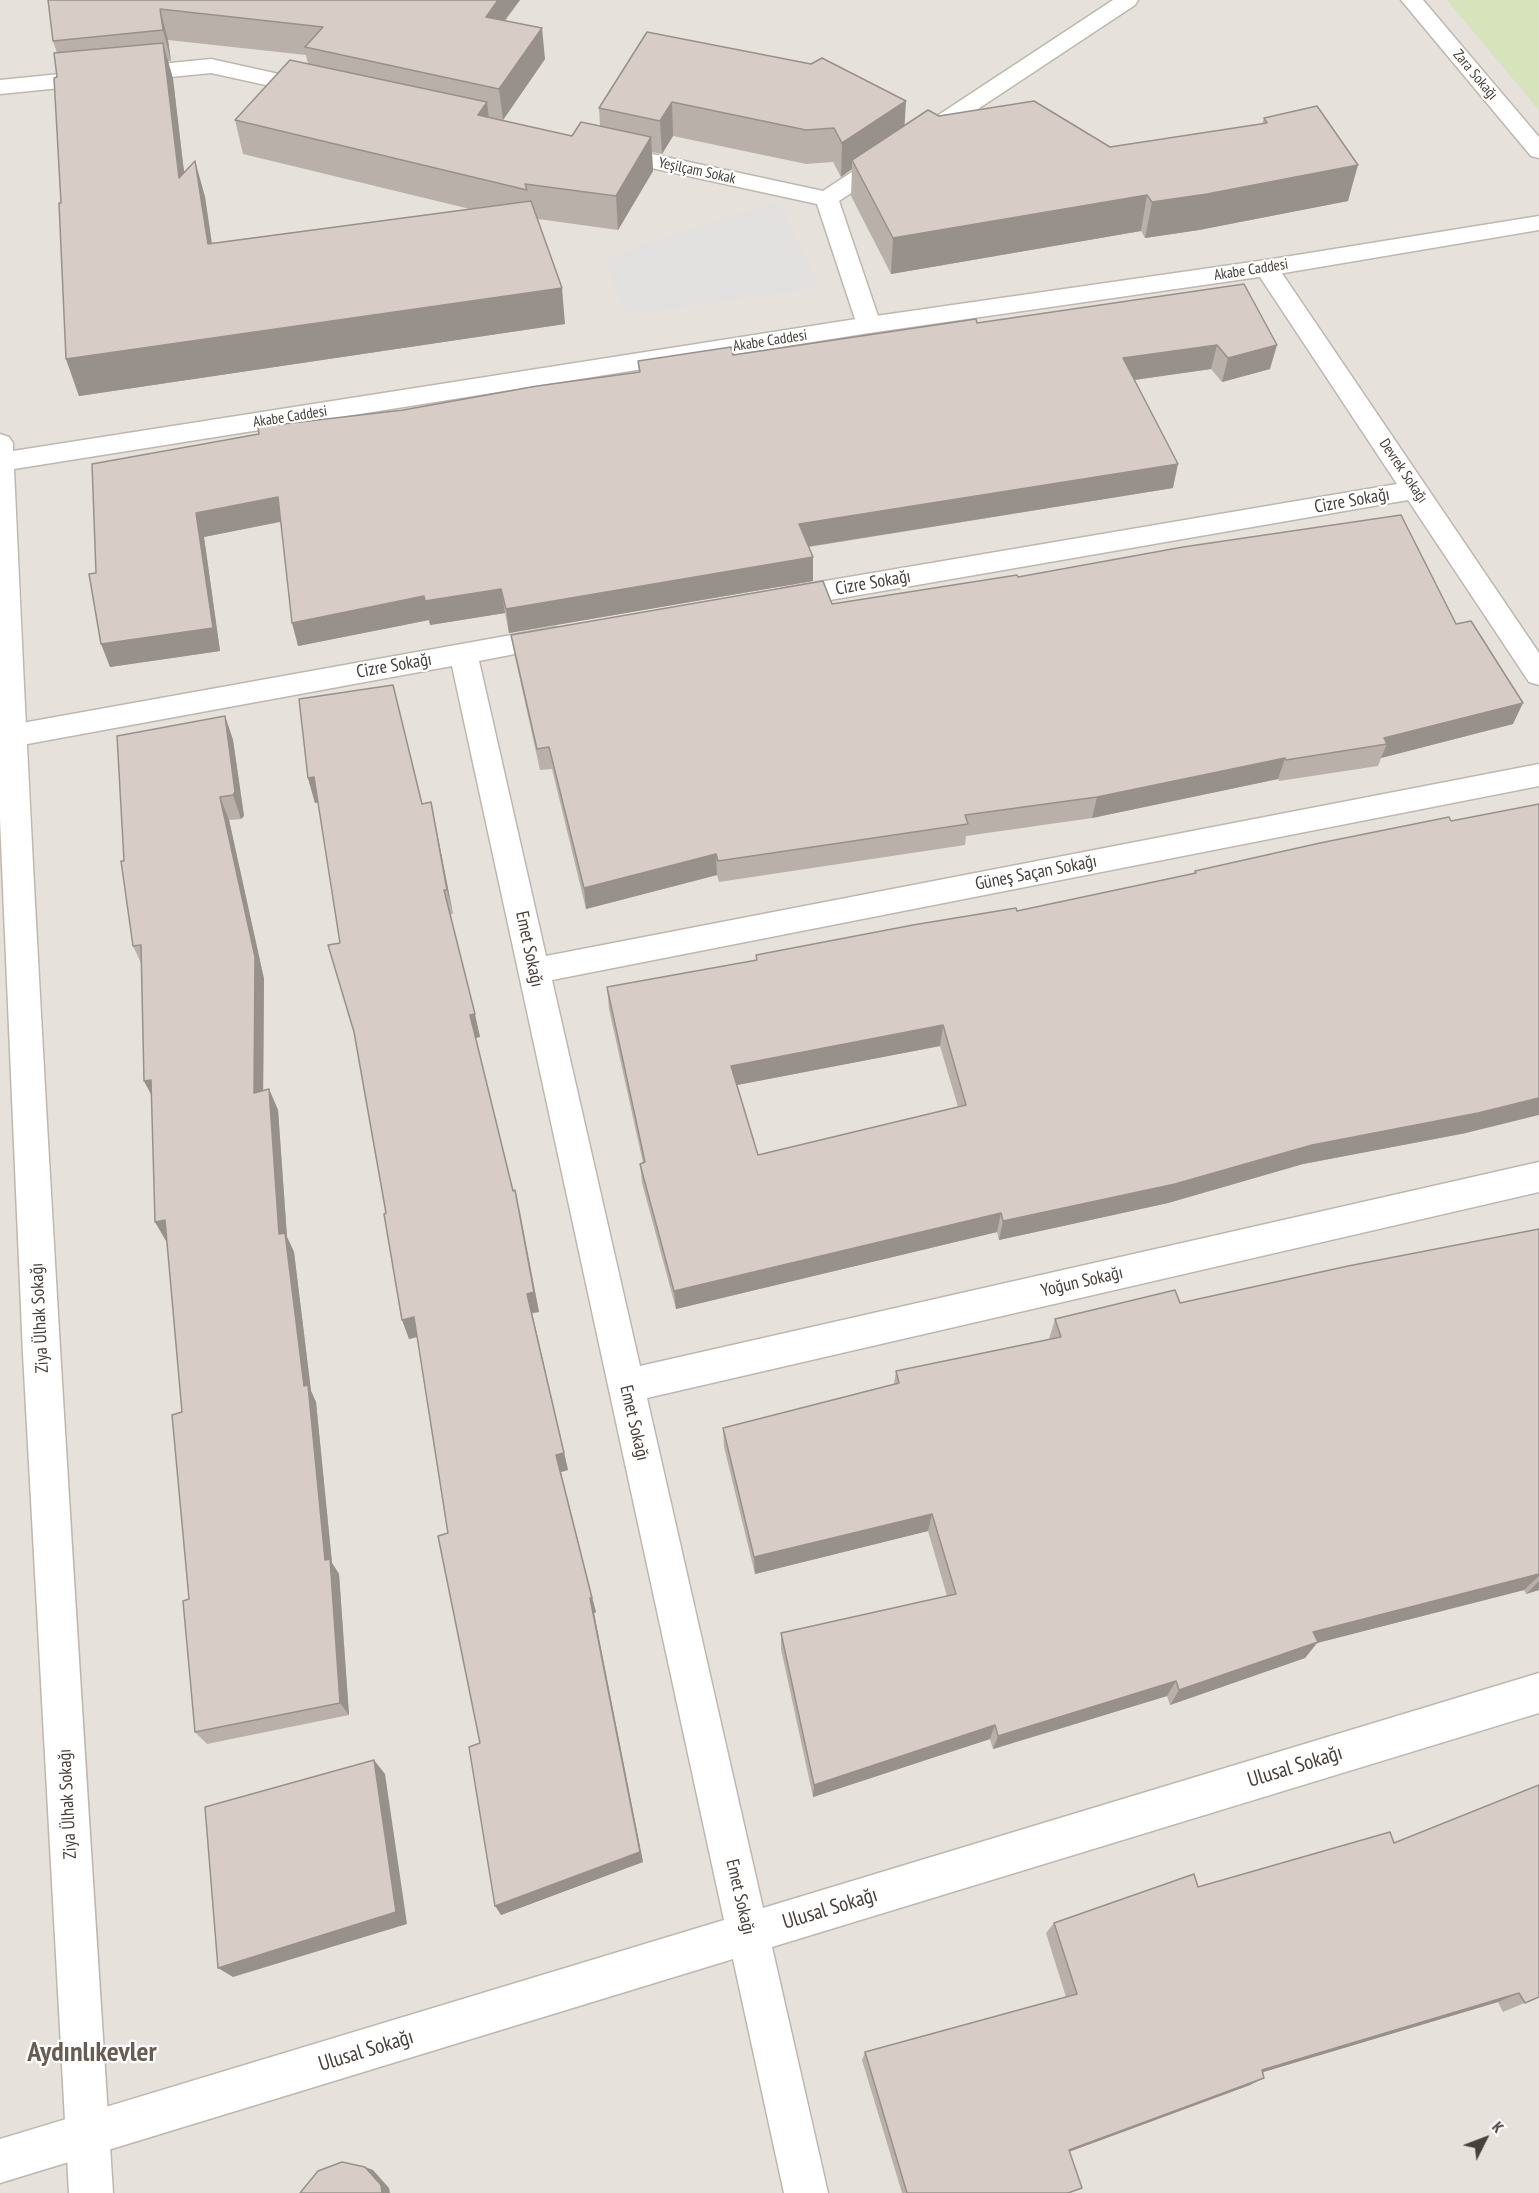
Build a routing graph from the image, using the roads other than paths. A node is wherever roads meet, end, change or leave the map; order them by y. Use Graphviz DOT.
graph roads {
  1 [pos="1127,0"];
  2 [pos="1412,0"];
  3 [pos="0,87"];
  4 [pos="335,93"];
  5 [pos="584,147"];
  6 [pos="1539,151"];
  7 [pos="826,200"];
  8 [pos="1539,223"];
  9 [pos="1266,268"];
  10 [pos="869,325"];
  11 [pos="0,456"];
  12 [pos="1416,490"];
  13 [pos="757,603"];
  14 [pos="581,633"];
  15 [pos="463,653"];
  16 [pos="1539,675"];
  17 [pos="11,736"];
  18 [pos="1539,775"];
  19 [pos="534,971"];
  20 [pos="1539,1178"];
  21 [pos="626,1386"];
  22 [pos="1539,1693"];
  23 [pos="748,1934"];
  24 [pos="88,2136"];
  25 [pos="0,2161"];
  26 [pos="91,2193"];
  27 [pos="806,2193"];
  1 -- 7 [label="street"];
  2 -- 6 [label="street, Zara Sokağı"];
  3 -- 4 [label="street"];
  5 -- 7 [label="street, Yeşilçam Sokak"];
  7 -- 10 [label="street"];
  8 -- 9 [label="street, Akabe Caddesi"];
  9 -- 10 [label="street, Akabe Caddesi"];
  9 -- 12 [label="street, Devrek Sokağı"];
  10 -- 11 [label="street, Akabe Caddesi"];
  11 -- 17 [label="street, Ziya Ülhak Sokağı"];
  12 -- 13 [label="street, Cizre Sokağı"];
  12 -- 16 [label="street, Devrek Sokağı"];
  14 -- 15 [label="street, Cizre Sokağı"];
  15 -- 17 [label="street, Cizre Sokağı"];
  15 -- 19 [label="street, Emet Sokağı"];
  17 -- 24 [label="street, Ziya Ülhak Sokağı"];
  18 -- 19 [label="street, Güneş Saçan Sokağı"];
  19 -- 21 [label="street, Emet Sokağı"];
  20 -- 21 [label="street, Yoğun Sokağı"];
  21 -- 23 [label="street, Emet Sokağı"];
  22 -- 23 [label="street, Ulusal Sokağı"];
  23 -- 24 [label="street, Ulusal Sokağı"];
  23 -- 27 [label="street, Emet Sokağı"];
  24 -- 25 [label="street, Ulusal Sokağı"];
  24 -- 26 [label="street, Ziya Ülhak Sokağı"];
}
